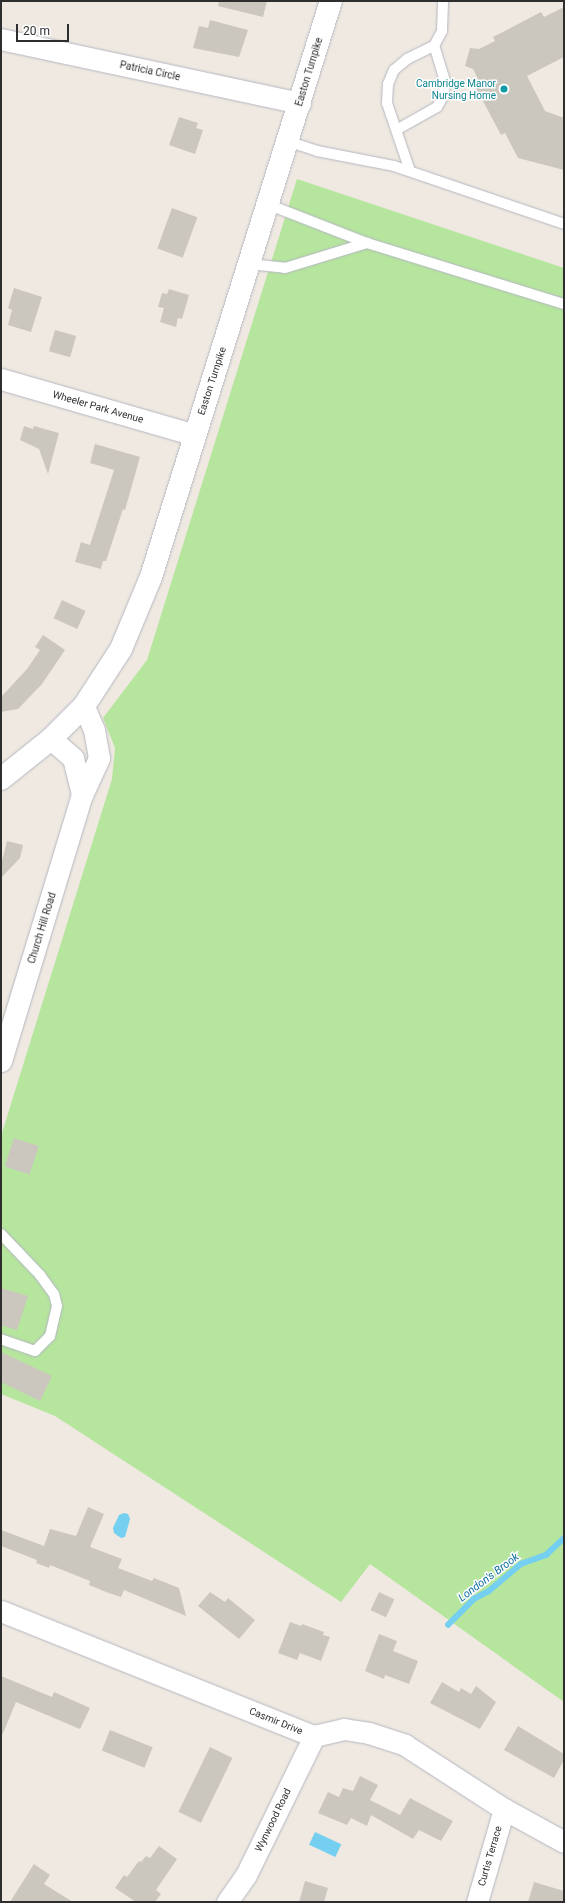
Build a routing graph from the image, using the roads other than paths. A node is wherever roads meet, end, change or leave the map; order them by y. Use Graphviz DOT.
graph roads {
  1 [pos="331,1"];
  2 [pos="444,1"];
  3 [pos="1,39"];
  4 [pos="434,46"];
  5 [pos="300,103"];
  6 [pos="398,129"];
  7 [pos="288,141"];
  8 [pos="410,171"];
  9 [pos="267,204"];
  10 [pos="564,224"];
  11 [pos="367,243"];
  12 [pos="249,264"];
  13 [pos="564,304"];
  14 [pos="4,386"];
  15 [pos="195,435"];
  16 [pos="84,706"];
  17 [pos="51,739"];
  18 [pos="1,780"];
  19 [pos="82,796"];
  20 [pos="1,1061"];
  21 [pos="1,1234"];
  22 [pos="1,1339"];
  23 [pos="1,1611"];
  24 [pos="314,1736"];
  25 [pos="504,1809"];
  26 [pos="564,1842"];
  27 [pos="228,1902"];
  28 [pos="477,1902"];
  1 -- 5 [label="main road, Easton Turnpike"];
  2 -- 4 [label="lane"];
  3 -- 5 [label="street, Patricia Circle"];
  4 -- 6 [label="lane"];
  4 -- 6 [label="lane"];
  5 -- 7 [label="main road, Easton Turnpike"];
  6 -- 8 [label="lane"];
  7 -- 8 [label="lane"];
  7 -- 9 [label="main road, Easton Turnpike"];
  8 -- 10 [label="lane"];
  9 -- 11 [label="lane"];
  9 -- 12 [label="main road, Easton Turnpike"];
  11 -- 12 [label="lane"];
  11 -- 13 [label="lane"];
  12 -- 15 [label="main road, Easton Turnpike"];
  14 -- 15 [label="street, Wheeler Park Avenue"];
  15 -- 16 [label="main road, Easton Turnpike"];
  16 -- 17 [label="main road, Easton Turnpike"];
  16 -- 19 [label="street, Church Hill Road"];
  17 -- 18 [label="main road, Easton Turnpike"];
  17 -- 19 [label="street"];
  19 -- 20 [label="street, Church Hill Road"];
  21 -- 22 [label="lane"];
  23 -- 24 [label="street, Casmir Drive"];
  24 -- 25 [label="street, Casmir Drive"];
  24 -- 27 [label="street, Wynwood Road"];
  25 -- 26 [label="street, Casmir Drive"];
  25 -- 28 [label="street, Curtis Terrace"];
}
